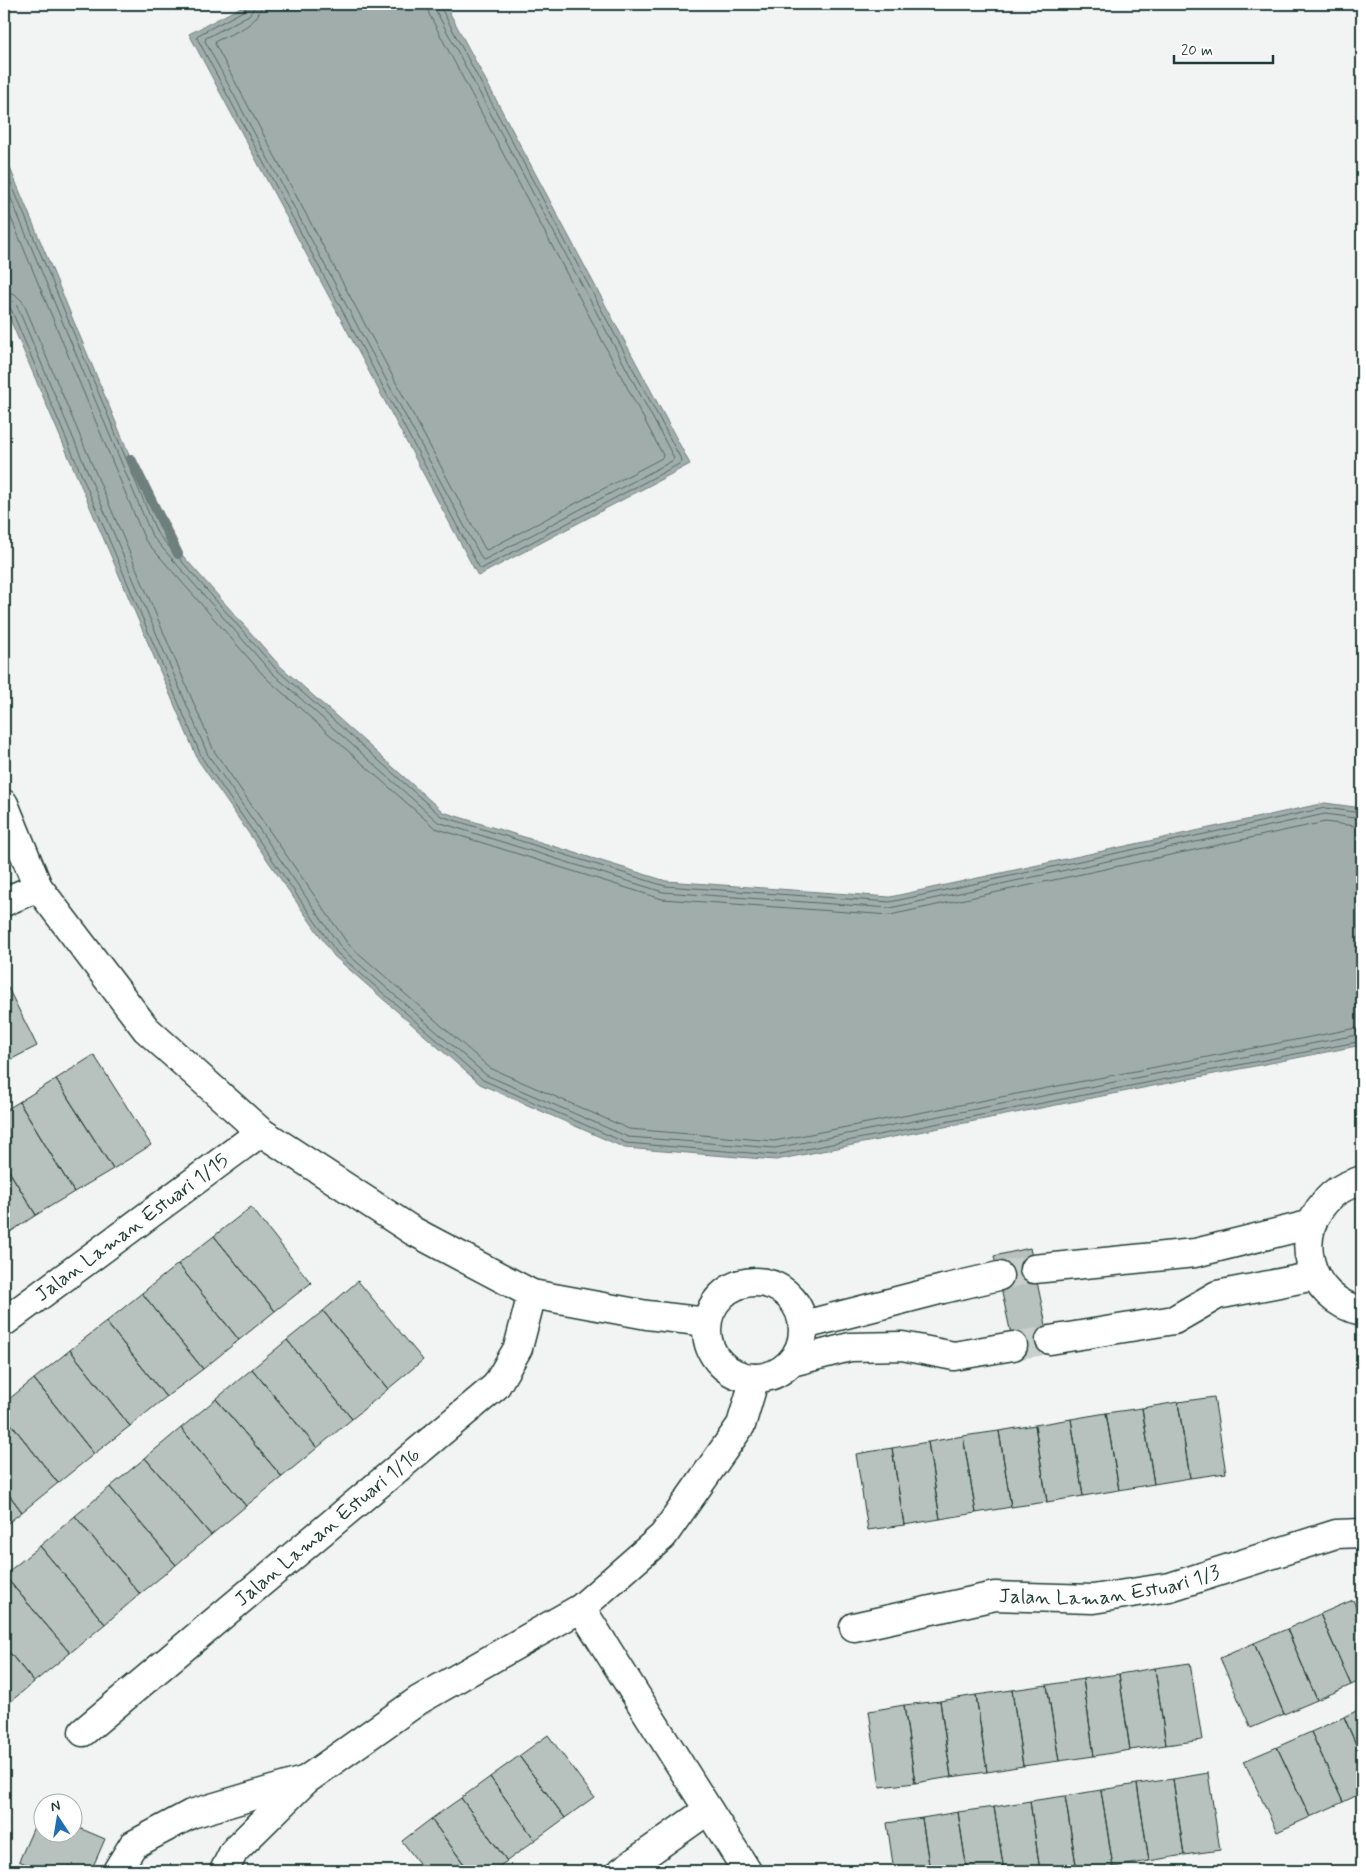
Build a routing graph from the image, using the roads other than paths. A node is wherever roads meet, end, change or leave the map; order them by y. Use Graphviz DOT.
graph roads {
  1 [pos="4,804"];
  2 [pos="38,887"];
  3 [pos="4,902"];
  4 [pos="260,1132"];
  5 [pos="1362,1180"];
  6 [pos="1312,1224"];
  7 [pos="1034,1269"];
  8 [pos="999,1276"];
  9 [pos="1315,1276"];
  10 [pos="532,1294"];
  11 [pos="1362,1311"];
  12 [pos="4,1322"];
  13 [pos="707,1322"];
  14 [pos="804,1325"];
  15 [pos="1050,1340"];
  16 [pos="1014,1346"];
  17 [pos="792,1362"];
  18 [pos="754,1378"];
  19 [pos="1362,1533"];
  20 [pos="581,1608"];
  21 [pos="854,1627"];
  22 [pos="83,1732"];
  23 [pos="306,1780"];
  24 [pos="708,1810"];
  25 [pos="118,1871"];
  26 [pos="224,1871"];
  27 [pos="622,1871"];
  28 [pos="747,1871"];
  1 -- 2 [label="street"];
  2 -- 3 [label="street"];
  2 -- 4 [label="street"];
  4 -- 10 [label="street"];
  4 -- 12 [label="street, Jalan Laman Estuari 1/15"];
  5 -- 6 [label="street"];
  6 -- 7 [label="street"];
  6 -- 9 [label="street"];
  8 -- 14 [label="street"];
  9 -- 11 [label="street"];
  9 -- 15 [label="street"];
  10 -- 13 [label="street"];
  10 -- 22 [label="street, Jalan Laman Estuari 1/16"];
  13 -- 14 [label="street"];
  13 -- 18 [label="street"];
  14 -- 17 [label="street"];
  16 -- 17 [label="street"];
  17 -- 18 [label="street"];
  18 -- 20 [label="street"];
  19 -- 21 [label="street, Jalan Laman Estuari 1/3"];
  20 -- 23 [label="street"];
  20 -- 24 [label="street"];
  23 -- 25 [label="street"];
  23 -- 26 [label="street"];
  24 -- 27 [label="street"];
  24 -- 28 [label="street"];
}
